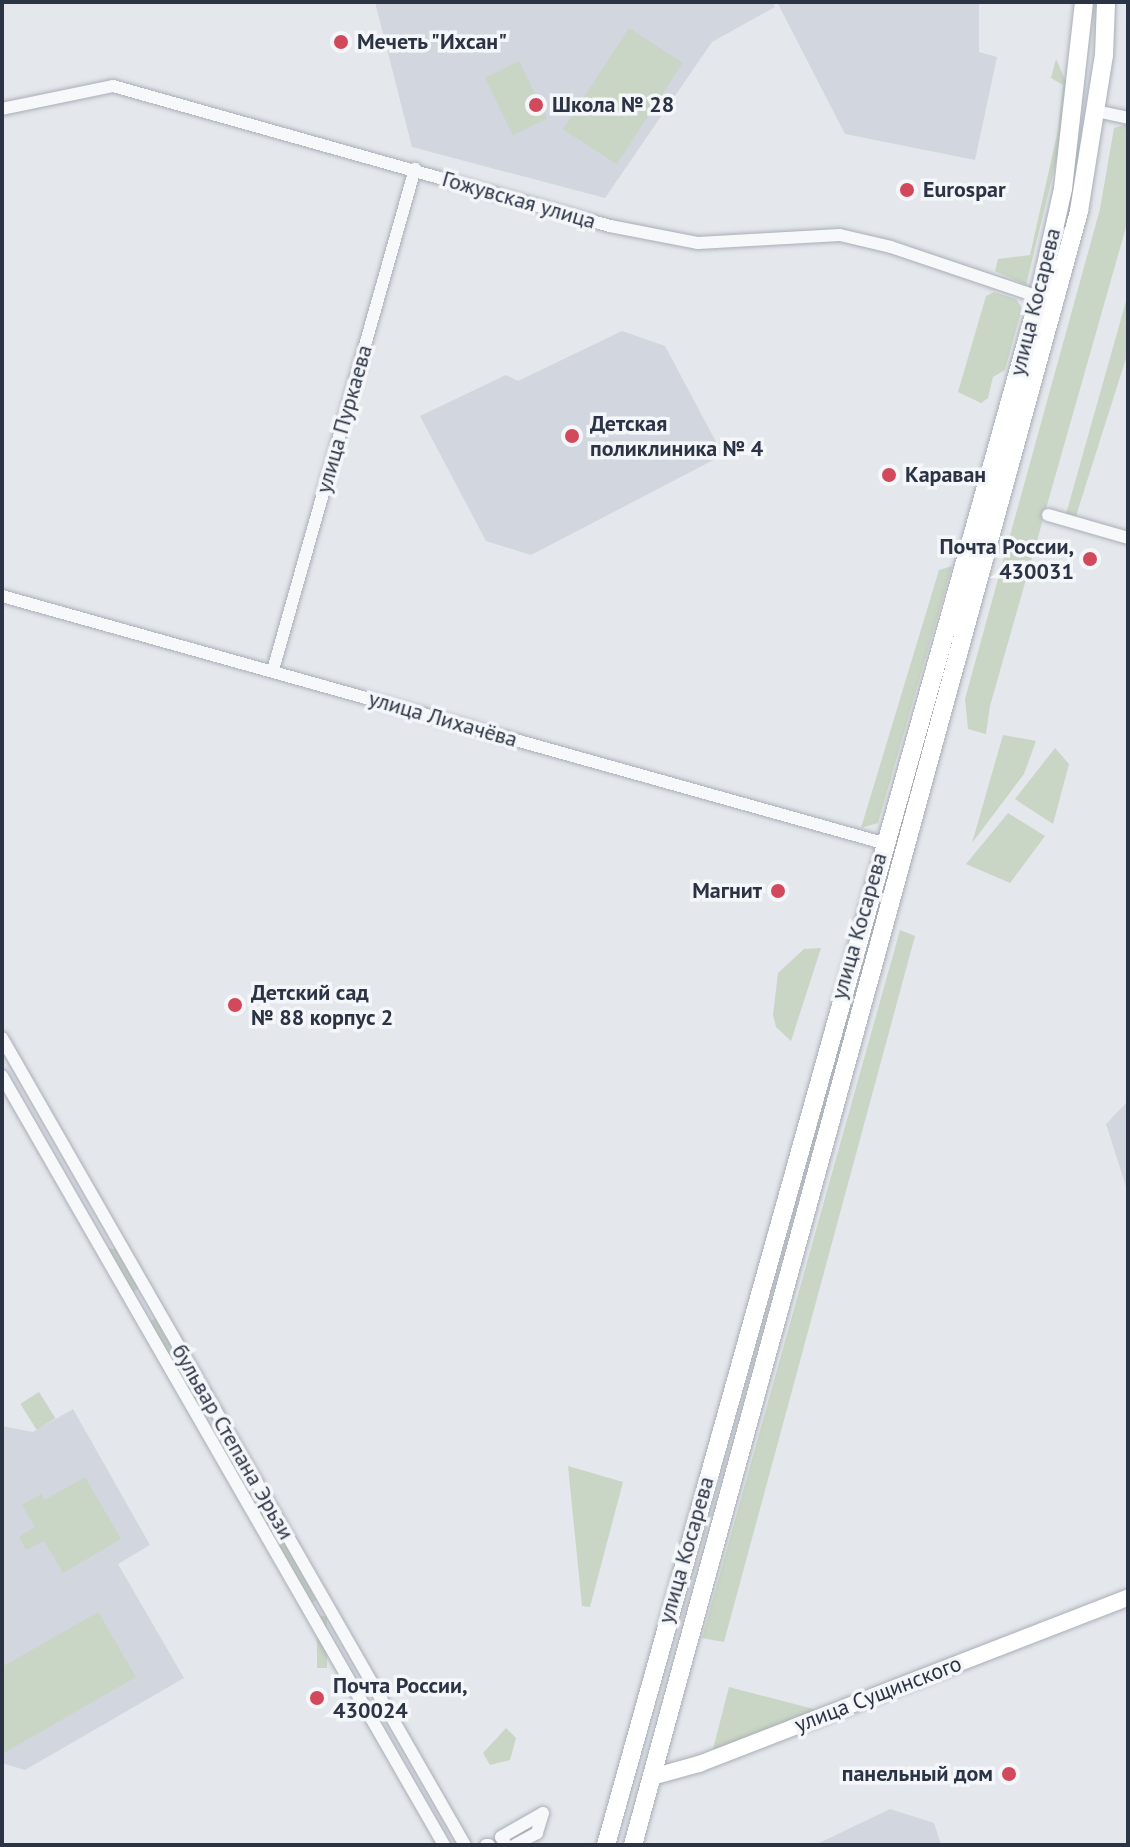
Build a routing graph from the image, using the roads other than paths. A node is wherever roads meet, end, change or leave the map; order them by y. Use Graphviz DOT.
graph roads {
  1 [pos="1084,2"];
  2 [pos="1106,2"];
  3 [pos="1076,107"];
  4 [pos="2,109"];
  5 [pos="1096,111"];
  6 [pos="1128,118"];
  7 [pos="415,169"];
  8 [pos="1039,297"];
  9 [pos="1048,515"];
  10 [pos="1128,538"];
  11 [pos="2,596"];
  12 [pos="273,670"];
  13 [pos="883,843"];
  14 [pos="905,849"];
  15 [pos="2,1038"];
  16 [pos="2,1076"];
  17 [pos="1128,1598"];
  18 [pos="626,1770"];
  19 [pos="652,1777"];
  20 [pos="444,1845"];
  21 [pos="465,1845"];
  22 [pos="506,1845"];
  23 [pos="515,1845"];
  24 [pos="606,1845"];
  25 [pos="633,1845"];
  1 -- 3 [label="main road, улица Косарева"];
  2 -- 5 [label="main road, улица Косарева"];
  3 -- 5 [label="main road"];
  3 -- 8 [label="main road, улица Косарева"];
  4 -- 7 [label="street, Гожувская улица"];
  5 -- 6 [label="street"];
  5 -- 14 [label="main road, улица Косарева"];
  7 -- 8 [label="street, Гожувская улица"];
  7 -- 12 [label="street, улица Пуркаева"];
  8 -- 13 [label="main road, улица Косарева"];
  9 -- 10 [label="street"];
  11 -- 12 [label="street, улица Лихачёва"];
  12 -- 13 [label="street, улица Лихачёва"];
  13 -- 14 [label="main road"];
  13 -- 18 [label="main road, улица Косарева"];
  14 -- 19 [label="main road, улица Косарева"];
  15 -- 21 [label="street, бульвар Степана Эрьзи"];
  16 -- 20 [label="street, бульвар Степана Эрьзи"];
  17 -- 19 [label="street, улица Сущинского"];
  18 -- 19 [label="main road"];
  18 -- 24 [label="main road, улица Косарева"];
  19 -- 25 [label="main road, улица Косарева"];
  22 -- 23 [label="street"];
}
